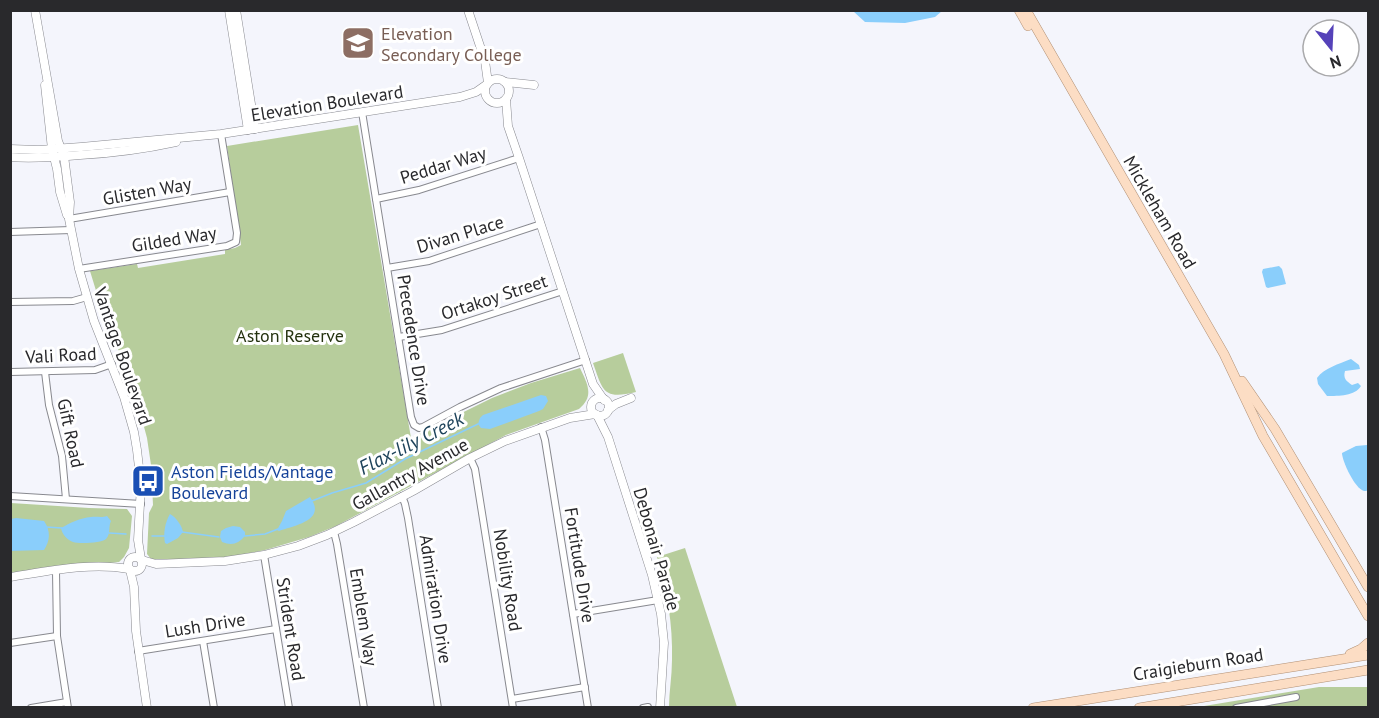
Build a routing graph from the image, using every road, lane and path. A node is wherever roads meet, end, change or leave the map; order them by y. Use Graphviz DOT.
graph roads {
  1 [pos="35,10"];
  2 [pos="229,10"];
  3 [pos="236,10"];
  4 [pos="468,10"];
  5 [pos="1018,10"];
  6 [pos="1026,10"];
  7 [pos="42,51"];
  8 [pos="485,61"];
  9 [pos="501,80"];
  10 [pos="487,84"];
  11 [pos="1068,86"];
  12 [pos="459,96"];
  13 [pos="507,97"];
  14 [pos="491,101"];
  15 [pos="362,112"];
  16 [pos="508,126"];
  17 [pos="252,130"];
  18 [pos="220,134"];
  19 [pos="10,149"];
  20 [pos="62,152"];
  21 [pos="53,153"];
  22 [pos="10,157"];
  23 [pos="519,158"];
  24 [pos="230,192"];
  25 [pos="376,199"];
  26 [pos="69,219"];
  27 [pos="541,224"];
  28 [pos="71,230"];
  29 [pos="10,232"];
  30 [pos="387,268"];
  31 [pos="79,269"];
  32 [pos="563,291"];
  33 [pos="87,297"];
  34 [pos="10,302"];
  35 [pos="399,337"];
  36 [pos="1224,354"];
  37 [pos="585,360"];
  38 [pos="112,364"];
  39 [pos="10,372"];
  40 [pos="45,372"];
  41 [pos="593,384"];
  42 [pos="605,400"];
  43 [pos="592,403"];
  44 [pos="607,411"];
  45 [pos="596,415"];
  46 [pos="570,418"];
  47 [pos="541,427"];
  48 [pos="608,437"];
  49 [pos="470,458"];
  50 [pos="10,496"];
  51 [pos="402,496"];
  52 [pos="66,499"];
  53 [pos="141,504"];
  54 [pos="333,532"];
  55 [pos="138,540"];
  56 [pos="264,555"];
  57 [pos="130,564"];
  58 [pos="141,565"];
  59 [pos="56,571"];
  60 [pos="10,577"];
  61 [pos="134,587"];
  62 [pos="1368,587"];
  63 [pos="658,600"];
  64 [pos="573,614"];
  65 [pos="1368,616"];
  66 [pos="276,629"];
  67 [pos="57,636"];
  68 [pos="203,641"];
  69 [pos="1368,643"];
  70 [pos="10,644"];
  71 [pos="138,651"];
  72 [pos="1368,655"];
  73 [pos="1336,659"];
  74 [pos="1368,670"];
  75 [pos="585,687"];
  76 [pos="1296,697"];
  77 [pos="512,699"];
  78 [pos="68,705"];
  79 [pos="1149,707"];
  80 [pos="31,708"];
  81 [pos="147,708"];
  82 [pos="214,708"];
  83 [pos="289,708"];
  84 [pos="364,708"];
  85 [pos="438,708"];
  86 [pos="513,708"];
  87 [pos="588,708"];
  88 [pos="660,708"];
  89 [pos="1033,708"];
  90 [pos="1139,708"];
  91 [pos="1236,708"];
  1 -- 7 [label="street, Vantage Boulevard"];
  2 -- 17 [label="street"];
  3 -- 17 [label="street"];
  4 -- 8 [label="street"];
  5 -- 11 [label="main road, Mickleham Road"];
  6 -- 11 [label="main road, Mickleham Road"];
  7 -- 20 [label="street, Vantage Boulevard"];
  7 -- 21 [label="street, Vantage Boulevard"];
  8 -- 9 [label="street"];
  8 -- 10 [label="street"];
  9 -- 10 [label="street"];
  9 -- 13 [label="street"];
  9 -- 13 [label="street"];
  10 -- 12 [label="street, Elevation Boulevard"];
  10 -- 14 [label="street"];
  11 -- 36 [label="main road, Mickleham Road"];
  12 -- 14 [label="street, Elevation Boulevard"];
  12 -- 15 [label="street, Elevation Boulevard"];
  13 -- 14 [label="street"];
  13 -- 16 [label="street"];
  14 -- 16 [label="street"];
  15 -- 17 [label="street, Elevation Boulevard"];
  15 -- 25 [label="street, Precedence Drive"];
  16 -- 23 [label="street"];
  17 -- 18 [label="street, Elevation Boulevard"];
  18 -- 20 [label="street, Elevation Boulevard"];
  18 -- 24 [label="street, Gilded Way"];
  19 -- 21 [label="street, Elevation Boulevard"];
  20 -- 21 [label="street, Elevation Boulevard"];
  20 -- 26 [label="street, Vantage Boulevard"];
  21 -- 22 [label="street, Elevation Boulevard"];
  21 -- 26 [label="street, Vantage Boulevard"];
  23 -- 25 [label="street, Peddar Way"];
  23 -- 27 [label="street"];
  24 -- 26 [label="street, Glisten Way"];
  24 -- 31 [label="street, Gilded Way"];
  25 -- 30 [label="street, Precedence Drive"];
  26 -- 28 [label="street, Vantage Boulevard"];
  27 -- 30 [label="street, Divan Place"];
  27 -- 32 [label="street"];
  28 -- 29 [label="street"];
  28 -- 31 [label="street, Vantage Boulevard"];
  30 -- 35 [label="street, Precedence Drive"];
  31 -- 33 [label="street, Vantage Boulevard"];
  32 -- 35 [label="street, Ortakoy Street"];
  32 -- 37 [label="street"];
  33 -- 34 [label="street"];
  33 -- 38 [label="street, Vantage Boulevard"];
  35 -- 37 [label="street, Precedence Drive"];
  36 -- 62 [label="main road, Mickleham Road"];
  36 -- 65 [label="main road, Mickleham Road"];
  37 -- 41 [label="street"];
  38 -- 40 [label="street, Vali Road"];
  38 -- 53 [label="street, Vantage Boulevard"];
  39 -- 40 [label="street, Vali Road"];
  40 -- 52 [label="street, Gift Road"];
  41 -- 42 [label="street"];
  41 -- 43 [label="street"];
  42 -- 43 [label="street"];
  42 -- 44 [label="street"];
  42 -- 44 [label="street"];
  43 -- 45 [label="street"];
  43 -- 46 [label="street, Gallantry Avenue"];
  44 -- 45 [label="street"];
  44 -- 48 [label="street, Debonair Parade"];
  45 -- 46 [label="street, Gallantry Avenue"];
  45 -- 48 [label="street, Debonair Parade"];
  46 -- 47 [label="street, Gallantry Avenue"];
  47 -- 49 [label="street, Gallantry Avenue"];
  47 -- 64 [label="street, Fortitude Drive"];
  48 -- 63 [label="street, Debonair Parade"];
  49 -- 51 [label="street, Gallantry Avenue"];
  49 -- 77 [label="street, Nobility Road"];
  50 -- 52 [label="street"];
  51 -- 54 [label="street, Gallantry Avenue"];
  51 -- 85 [label="street, Admiration Drive"];
  52 -- 53 [label="street"];
  53 -- 55 [label="street, Vantage Boulevard"];
  54 -- 56 [label="street, Gallantry Avenue"];
  54 -- 84 [label="street, Emblem Way"];
  55 -- 57 [label="street, Vantage Boulevard"];
  55 -- 58 [label="street, Vantage Boulevard"];
  56 -- 58 [label="street, Gallantry Avenue"];
  56 -- 66 [label="street, Strident Road"];
  57 -- 58 [label="street"];
  57 -- 58 [label="street"];
  57 -- 59 [label="street"];
  57 -- 61 [label="street, Vantage Boulevard"];
  58 -- 61 [label="street, Vantage Boulevard"];
  59 -- 60 [label="street"];
  59 -- 67 [label="street"];
  61 -- 71 [label="street, Vantage Boulevard"];
  63 -- 64 [label="street"];
  63 -- 88 [label="street, Debonair Parade"];
  64 -- 75 [label="street, Fortitude Drive"];
  66 -- 68 [label="street, Lush Drive"];
  66 -- 83 [label="street, Strident Road"];
  67 -- 70 [label="street"];
  67 -- 78 [label="street"];
  68 -- 71 [label="street, Lush Drive"];
  68 -- 82 [label="street"];
  69 -- 73 [label="main road"];
  71 -- 81 [label="street, Vantage Boulevard"];
  72 -- 73 [label="main road, Craigieburn Road"];
  73 -- 89 [label="main road, Craigieburn Road"];
  74 -- 79 [label="main road, Craigieburn Road"];
  75 -- 77 [label="street"];
  75 -- 87 [label="street, Fortitude Drive"];
  76 -- 91 [label="street"];
  77 -- 86 [label="street, Nobility Road"];
  78 -- 80 [label="street"];
  79 -- 90 [label="main road, Craigieburn Road"];
}
